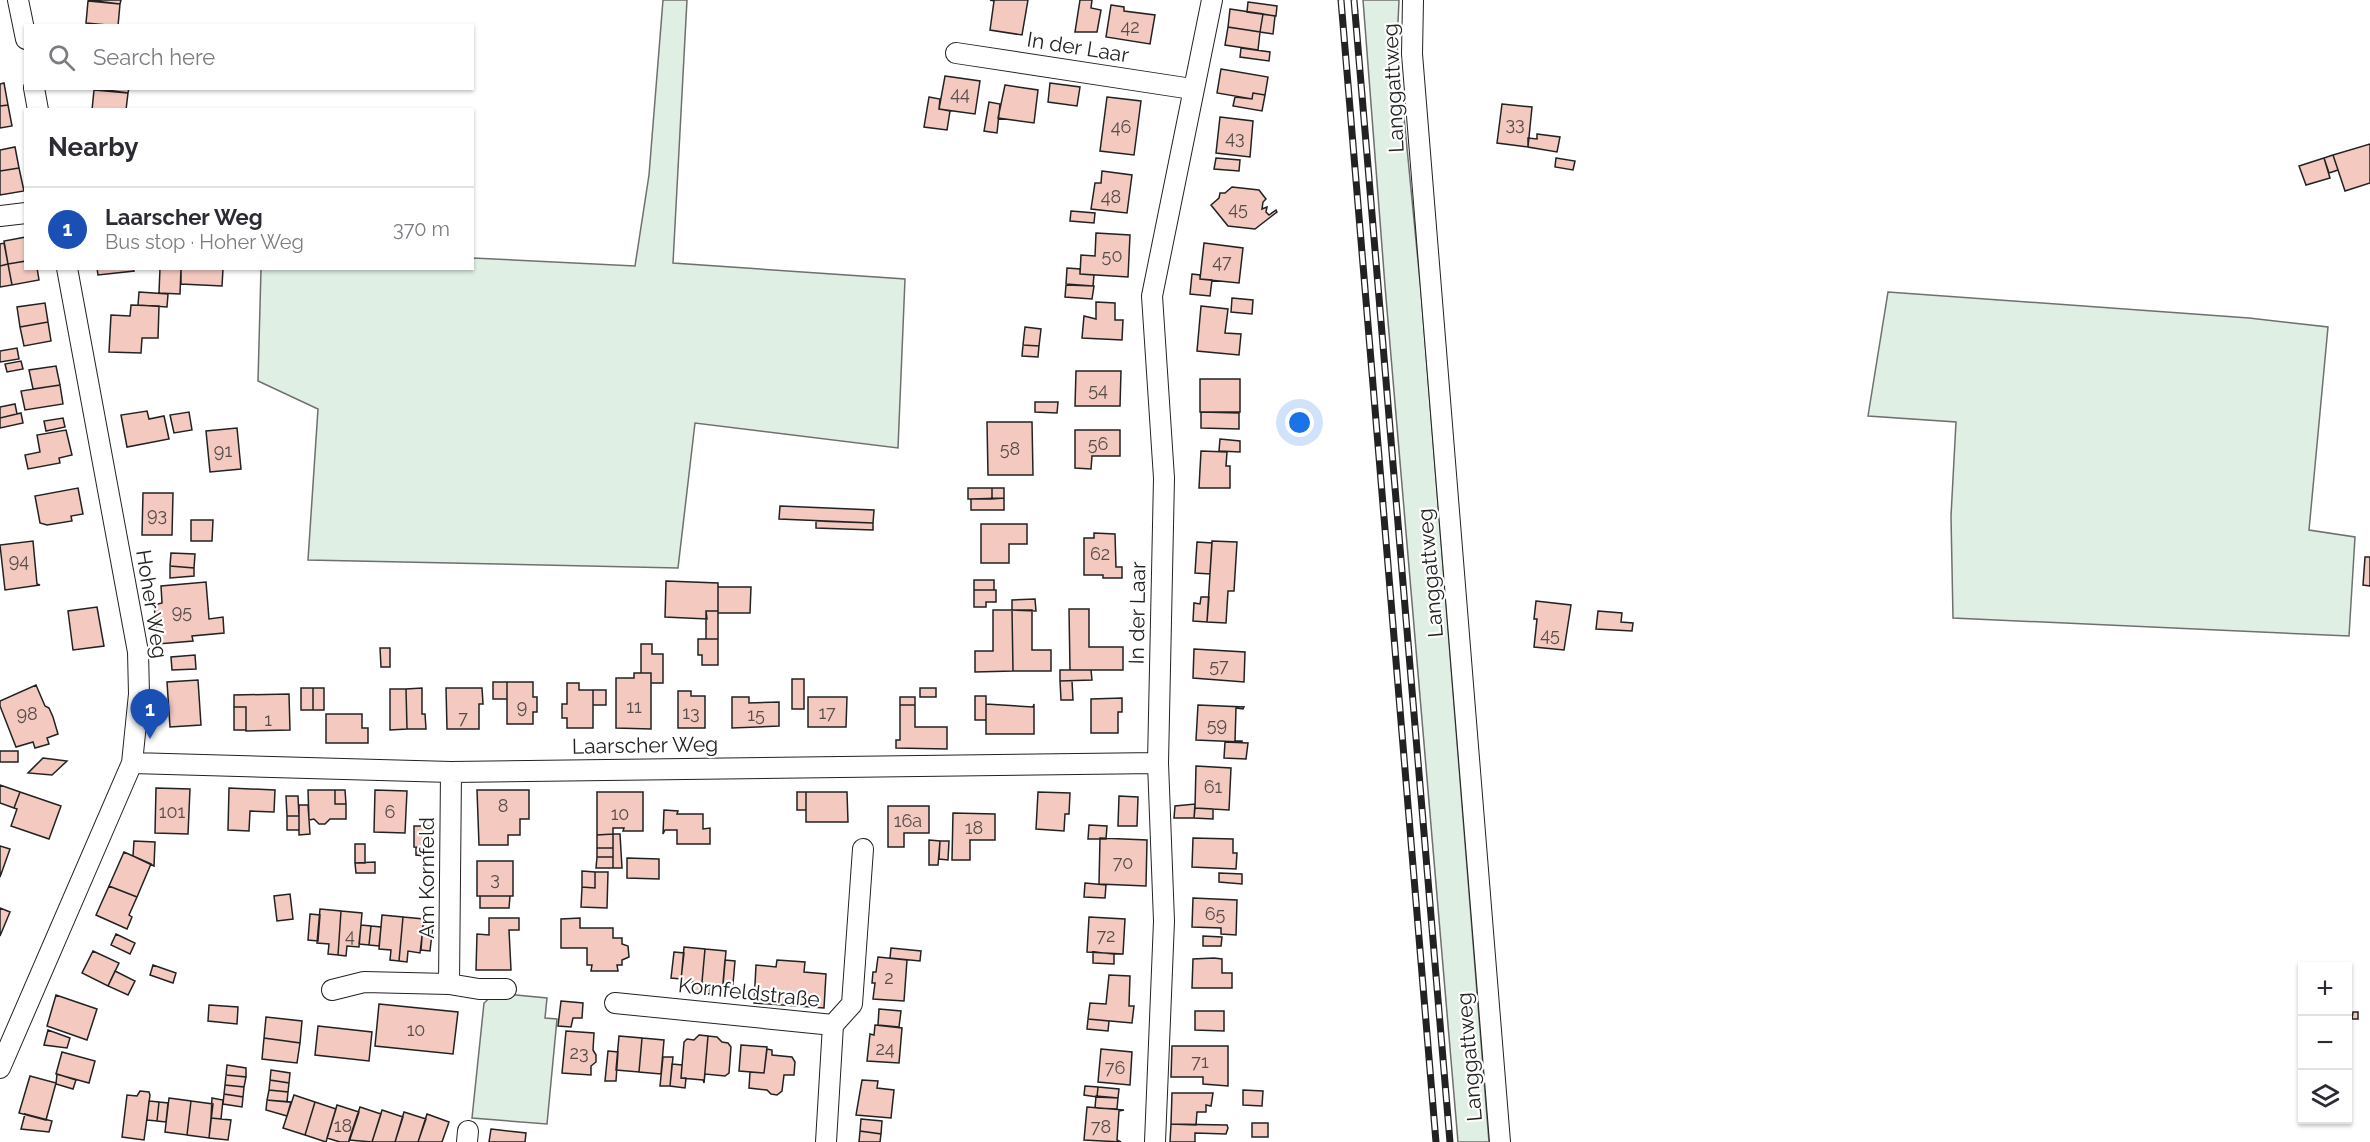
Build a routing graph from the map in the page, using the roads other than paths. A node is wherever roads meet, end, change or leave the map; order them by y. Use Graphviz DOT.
graph roads {
  1 [pos="18,0"];
  2 [pos="1212,0"];
  3 [pos="1413,0"];
  4 [pos="24,29"];
  5 [pos="956,53"];
  6 [pos="1192,89"];
  7 [pos="34,90"];
  8 [pos="38,108"];
  9 [pos="24,213"];
  10 [pos="0,216"];
  11 [pos="67,270"];
  12 [pos="1158,762"];
  13 [pos="132,763"];
  14 [pos="450,772"];
  15 [pos="863,849"];
  16 [pos="449,984"];
  17 [pos="506,989"];
  18 [pos="332,990"];
  19 [pos="615,1003"];
  20 [pos="833,1024"];
  21 [pos="0,1068"];
  22 [pos="826,1142"];
  23 [pos="1155,1142"];
  24 [pos="1500,1142"];
  1 -- 4 [label="street"];
  2 -- 6 [label="street, In der Laar"];
  3 -- 24 [label="street, Langgattweg"];
  5 -- 6 [label="street, In der Laar"];
  6 -- 12 [label="street, In der Laar"];
  7 -- 8 [label="street"];
  9 -- 10 [label="street"];
  11 -- 13 [label="street, Hoher Weg"];
  12 -- 14 [label="street, Laarscher Weg"];
  12 -- 23 [label="street, In der Laar"];
  13 -- 14 [label="street, Laarscher Weg"];
  13 -- 21 [label="street, Hoher Weg"];
  14 -- 16 [label="street, Am Kornfeld"];
  15 -- 20 [label="street"];
  16 -- 17 [label="street"];
  16 -- 18 [label="street"];
  19 -- 20 [label="street, Kornfeldstraße"];
  20 -- 22 [label="street, Kornfeldstraße"];
}
